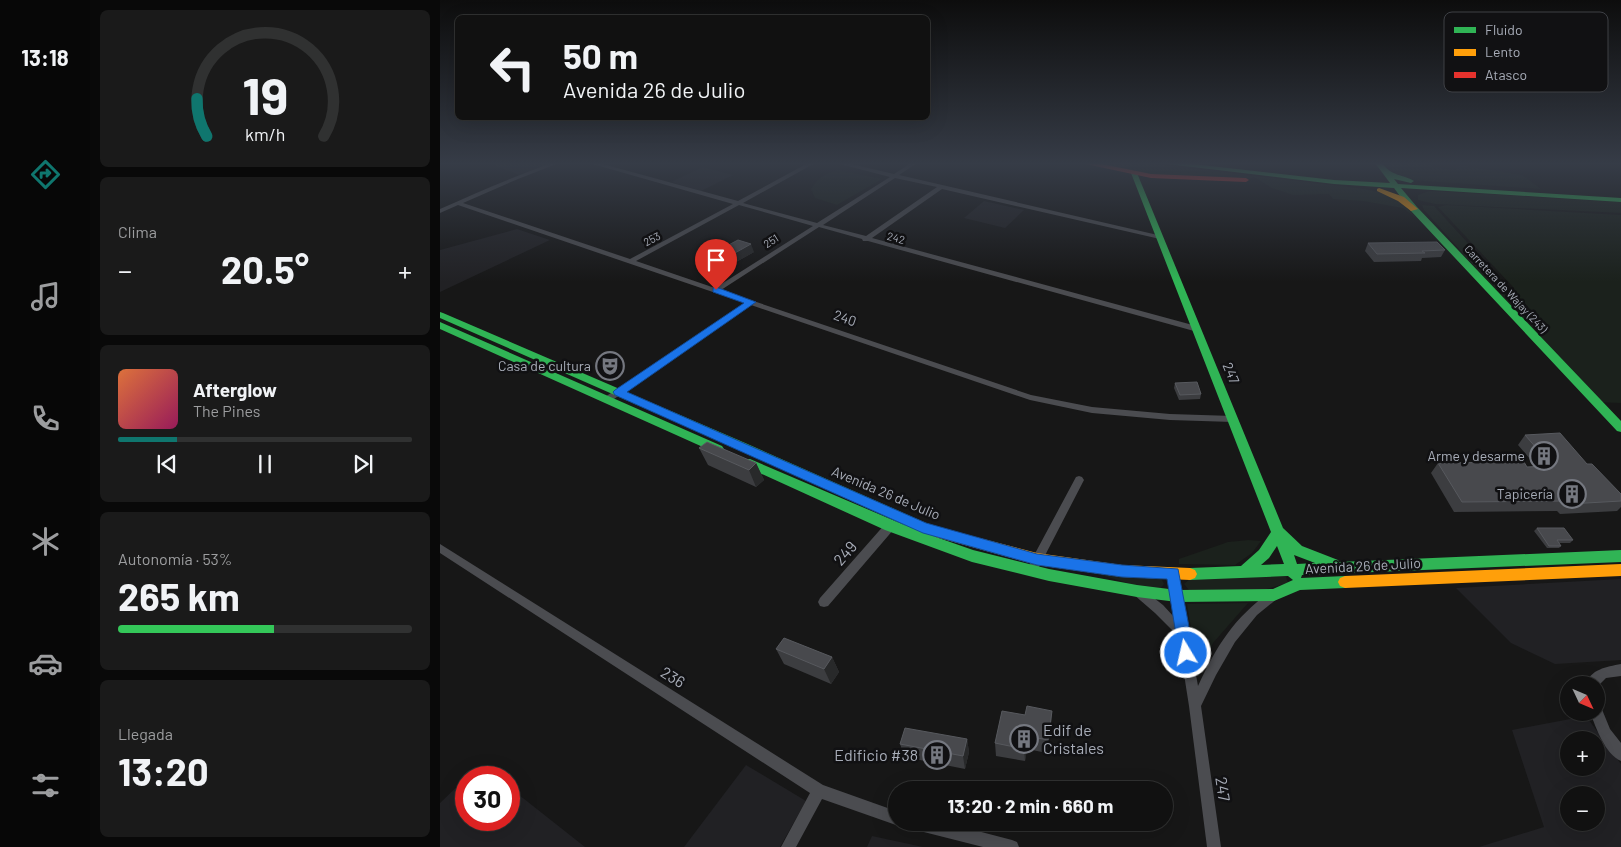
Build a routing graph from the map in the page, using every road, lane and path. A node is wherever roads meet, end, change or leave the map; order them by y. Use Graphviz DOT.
graph roads {
  1 [pos="457,203"];
  2 [pos="732,203"];
  3 [pos="740,203"];
  4 [pos="853,203"];
  5 [pos="919,203"];
  6 [pos="1009,203"];
  7 [pos="1146,203"];
  8 [pos="1404,203"];
  9 [pos="1409,203"];
  10 [pos="1414,203"];
  11 [pos="737,204"];
  12 [pos="1414,209"];
  13 [pos="440,211"];
  14 [pos="816,226"];
  15 [pos="1160,237"];
  16 [pos="865,240"];
  17 [pos="632,261"];
  18 [pos="716,290"];
  19 [pos="751,302"];
  20 [pos="440,315"];
  21 [pos="440,325"];
  22 [pos="1197,329"];
  23 [pos="484,339"];
  24 [pos="510,350"];
  25 [pos="618,392"];
  26 [pos="608,399"];
  27 [pos="1233,419"];
  28 [pos="1621,428"];
  29 [pos="1079,480"];
  30 [pos="890,526"];
  31 [pos="1279,532"];
  32 [pos="440,548"];
  33 [pos="1621,556"];
  34 [pos="1545,558"];
  35 [pos="1034,565"];
  36 [pos="1340,566"];
  37 [pos="1293,569"];
  38 [pos="1621,570"];
  39 [pos="1243,572"];
  40 [pos="1555,572"];
  41 [pos="1173,574"];
  42 [pos="1299,584"];
  43 [pos="1137,591"];
  44 [pos="1274,595"];
  45 [pos="1177,596"];
  46 [pos="824,602"];
  47 [pos="1184,635"];
  48 [pos="1621,670"];
  49 [pos="1600,676"];
  50 [pos="1195,706"];
  51 [pos="1600,721"];
  52 [pos="1621,754"];
  53 [pos="818,791"];
  54 [pos="888,815"];
  55 [pos="948,831"];
  56 [pos="788,847"];
  57 [pos="1012,847"];
  58 [pos="1214,847"];
  1 -- 13 [label="street"];
  1 -- 17 [label="street, 240"];
  2 -- 11 [label="street, 242"];
  3 -- 11 [label="street, 253"];
  4 -- 14 [label="street, 251"];
  5 -- 16 [label="street"];
  6 -- 15 [label="street"];
  7 -- 15 [label="main road, 247"];
  8 -- 12 [label="main road"];
  9 -- 12 [label="main road, Carretera de Wajay (243)"];
  10 -- 12 [label="main road"];
  11 -- 14 [label="street, 242"];
  11 -- 17 [label="street, 253"];
  12 -- 28 [label="main road, Carretera de Wajay (243)"];
  14 -- 16 [label="street, 242"];
  14 -- 18 [label="street, 251"];
  15 -- 22 [label="main road, 247"];
  16 -- 22 [label="street, 242"];
  17 -- 18 [label="street, 240"];
  18 -- 19 [label="street, 240"];
  19 -- 25 [label="street"];
  19 -- 27 [label="street, 240"];
  20 -- 23 [label="main road, Avenida 26 de Julio"];
  21 -- 23 [label="main road, Avenida 26 de Julio"];
  22 -- 27 [label="main road, 247"];
  23 -- 24 [label="main road, Avenida 26 de Julio"];
  24 -- 25 [label="main road, Avenida 26 de Julio"];
  24 -- 26 [label="main road, Avenida 26 de Julio"];
  25 -- 26 [label="street"];
  25 -- 35 [label="main road, Avenida 26 de Julio"];
  26 -- 30 [label="main road, Avenida 26 de Julio"];
  27 -- 31 [label="main road, 247"];
  29 -- 35 [label="street"];
  30 -- 35 [label="main road, Avenida 26 de Julio"];
  30 -- 46 [label="street, 249"];
  31 -- 36 [label="main road"];
  31 -- 37 [label="main road, 247"];
  31 -- 39 [label="main road"];
  32 -- 53 [label="street, 236"];
  33 -- 34 [label="main road, Avenida 26 de Julio"];
  34 -- 36 [label="main road, Avenida 26 de Julio"];
  34 -- 40 [label="main road"];
  35 -- 41 [label="main road, Avenida 26 de Julio"];
  35 -- 43 [label="main road, Avenida 26 de Julio"];
  36 -- 37 [label="main road, Avenida 26 de Julio"];
  37 -- 39 [label="main road, Avenida 26 de Julio"];
  37 -- 42 [label="main road, 247"];
  38 -- 40 [label="main road, Avenida 26 de Julio"];
  39 -- 41 [label="main road, Avenida 26 de Julio"];
  40 -- 42 [label="main road, Avenida 26 de Julio"];
  41 -- 45 [label="street, 247"];
  42 -- 44 [label="main road, Avenida 26 de Julio"];
  43 -- 45 [label="main road, Avenida 26 de Julio"];
  43 -- 47 [label="street"];
  44 -- 45 [label="main road, Avenida 26 de Julio"];
  44 -- 50 [label="street"];
  45 -- 47 [label="street, 247"];
  47 -- 50 [label="street, 247"];
  48 -- 49 [label="street"];
  50 -- 58 [label="street, 247"];
  51 -- 52 [label="street"];
  53 -- 54 [label="street, 236"];
  53 -- 56 [label="street"];
  55 -- 57 [label="street"];
}
